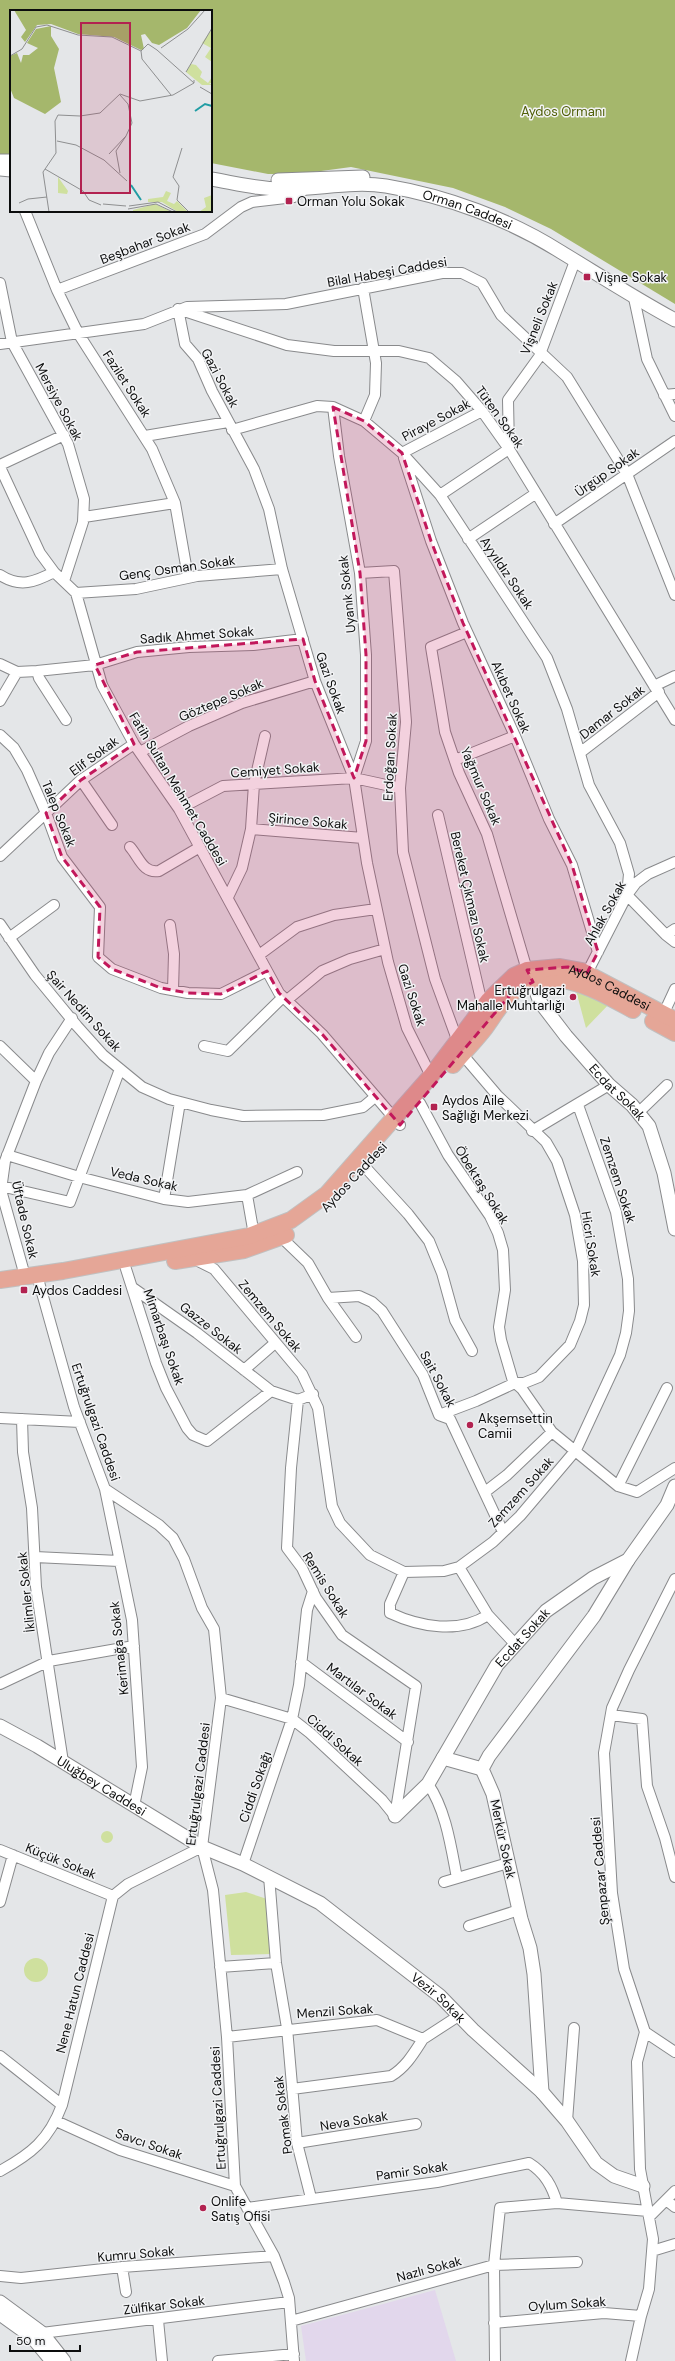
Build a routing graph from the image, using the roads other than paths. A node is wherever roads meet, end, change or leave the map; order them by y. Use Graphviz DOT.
graph roads {
  1 [pos="0,169"];
  2 [pos="10,170"];
  3 [pos="212,170"];
  4 [pos="212,179"];
  5 [pos="302,184"];
  6 [pos="25,212"];
  7 [pos="575,261"];
  8 [pos="0,283"];
  9 [pos="363,288"];
  10 [pos="57,290"];
  11 [pos="634,298"];
  12 [pos="178,309"];
  13 [pos="675,311"];
  14 [pos="675,320"];
  15 [pos="78,332"];
  16 [pos="12,342"];
  17 [pos="0,344"];
  18 [pos="373,350"];
  19 [pos="541,352"];
  20 [pos="675,394"];
  21 [pos="664,395"];
  22 [pos="333,407"];
  23 [pos="482,411"];
  24 [pos="675,416"];
  25 [pos="364,421"];
  26 [pos="230,426"];
  27 [pos="64,435"];
  28 [pos="145,436"];
  29 [pos="675,441"];
  30 [pos="509,449"];
  31 [pos="402,453"];
  32 [pos="0,466"];
  33 [pos="627,474"];
  34 [pos="535,494"];
  35 [pos="440,495"];
  36 [pos="175,503"];
  37 [pos="84,517"];
  38 [pos="554,524"];
  39 [pos="468,539"];
  40 [pos="282,569"];
  41 [pos="54,572"];
  42 [pos="360,573"];
  43 [pos="0,575"];
  44 [pos="188,577"];
  45 [pos="64,580"];
  46 [pos="76,593"];
  47 [pos="675,595"];
  48 [pos="467,632"];
  49 [pos="303,640"];
  50 [pos="0,664"];
  51 [pos="95,665"];
  52 [pos="37,671"];
  53 [pos="18,672"];
  54 [pos="675,676"];
  55 [pos="315,681"];
  56 [pos="656,689"];
  57 [pos="0,701"];
  58 [pos="66,720"];
  59 [pos="675,720"];
  60 [pos="0,735"];
  61 [pos="265,736"];
  62 [pos="515,736"];
  63 [pos="137,748"];
  64 [pos="581,752"];
  65 [pos="455,760"];
  66 [pos="354,778"];
  67 [pos="81,780"];
  68 [pos="254,784"];
  69 [pos="400,788"];
  70 [pos="179,809"];
  71 [pos="46,813"];
  72 [pos="438,815"];
  73 [pos="112,825"];
  74 [pos="252,829"];
  75 [pos="363,838"];
  76 [pos="130,847"];
  77 [pos="200,847"];
  78 [pos="0,856"];
  79 [pos="675,862"];
  80 [pos="627,895"];
  81 [pos="228,898"];
  82 [pos="54,905"];
  83 [pos="376,908"];
  84 [pos="0,924"];
  85 [pos="170,925"];
  86 [pos="671,932"];
  87 [pos="9,938"];
  88 [pos="675,942"];
  89 [pos="385,949"];
  90 [pos="598,952"];
  91 [pos="259,955"];
  92 [pos="267,971"];
  93 [pos="587,973"];
  94 [pos="530,976"];
  95 [pos="675,989"];
  96 [pos="172,990"];
  97 [pos="285,999"];
  98 [pos="483,1008"];
  99 [pos="669,1017"];
  100 [pos="72,1018"];
  101 [pos="675,1033"];
  102 [pos="0,1046"];
  103 [pos="204,1046"];
  104 [pos="460,1048"];
  105 [pos="120,1069"];
  106 [pos="430,1076"];
  107 [pos="36,1081"];
  108 [pos="609,1085"];
  109 [pos="666,1085"];
  110 [pos="375,1098"];
  111 [pos="180,1102"];
  112 [pos="420,1103"];
  113 [pos="578,1105"];
  114 [pos="638,1113"];
  115 [pos="397,1122"];
  116 [pos="532,1131"];
  117 [pos="7,1155"];
  118 [pos="365,1167"];
  119 [pos="297,1172"];
  120 [pos="1,1173"];
  121 [pos="79,1177"];
  122 [pos="1,1186"];
  123 [pos="247,1195"];
  124 [pos="164,1199"];
  125 [pos="675,1229"];
  126 [pos="254,1235"];
  127 [pos="281,1237"];
  128 [pos="192,1258"];
  129 [pos="126,1269"];
  130 [pos="33,1279"];
  131 [pos="0,1280"];
  132 [pos="133,1288"];
  133 [pos="0,1290"];
  134 [pos="328,1298"];
  135 [pos="356,1337"];
  136 [pos="275,1343"];
  137 [pos="472,1351"];
  138 [pos="244,1370"];
  139 [pos="515,1383"];
  140 [pos="667,1388"];
  141 [pos="271,1391"];
  142 [pos="313,1394"];
  143 [pos="298,1400"];
  144 [pos="439,1414"];
  145 [pos="0,1418"];
  146 [pos="22,1419"];
  147 [pos="80,1422"];
  148 [pos="552,1432"];
  149 [pos="576,1450"];
  150 [pos="675,1468"];
  151 [pos="618,1486"];
  152 [pos="675,1486"];
  153 [pos="105,1489"];
  154 [pos="485,1492"];
  155 [pos="504,1532"];
  156 [pos="35,1557"];
  157 [pos="628,1560"];
  158 [pos="119,1561"];
  159 [pos="459,1567"];
  160 [pos="404,1572"];
  161 [pos="675,1579"];
  162 [pos="313,1591"];
  163 [pos="488,1614"];
  164 [pos="516,1645"];
  165 [pos="134,1646"];
  166 [pos="49,1661"];
  167 [pos="301,1662"];
  168 [pos="0,1684"];
  169 [pos="221,1698"];
  170 [pos="611,1715"];
  171 [pos="292,1719"];
  172 [pos="0,1726"];
  173 [pos="408,1742"];
  174 [pos="443,1758"];
  175 [pos="64,1762"];
  176 [pos="482,1769"];
  177 [pos="428,1784"];
  178 [pos="134,1806"];
  179 [pos="395,1816"];
  180 [pos="202,1847"];
  181 [pos="0,1850"];
  182 [pos="13,1855"];
  183 [pos="508,1863"];
  184 [pos="243,1864"];
  185 [pos="268,1876"];
  186 [pos="675,1877"];
  187 [pos="458,1878"];
  188 [pos="444,1882"];
  189 [pos="113,1896"];
  190 [pos="0,1902"];
  191 [pos="519,1910"];
  192 [pos="469,1926"];
  193 [pos="276,1963"];
  194 [pos="220,1967"];
  195 [pos="460,2015"];
  196 [pos="287,2028"];
  197 [pos="574,2028"];
  198 [pos="645,2032"];
  199 [pos="226,2036"];
  200 [pos="423,2039"];
  201 [pos="675,2052"];
  202 [pos="0,2056"];
  203 [pos="292,2089"];
  204 [pos="542,2092"];
  205 [pos="62,2105"];
  206 [pos="56,2121"];
  207 [pos="568,2121"];
  208 [pos="416,2124"];
  209 [pos="298,2144"];
  210 [pos="0,2171"];
  211 [pos="235,2186"];
  212 [pos="643,2186"];
  213 [pos="675,2191"];
  214 [pos="311,2198"];
  215 [pos="666,2200"];
  216 [pos="557,2204"];
  217 [pos="675,2207"];
  218 [pos="248,2208"];
  219 [pos="648,2214"];
  220 [pos="675,2244"];
  221 [pos="652,2251"];
  222 [pos="274,2256"];
  223 [pos="577,2262"];
  224 [pos="494,2265"];
  225 [pos="122,2267"];
  226 [pos="0,2276"];
  227 [pos="126,2292"];
  228 [pos="0,2302"];
  229 [pos="289,2302"];
  230 [pos="0,2314"];
  231 [pos="640,2316"];
  232 [pos="158,2320"];
  233 [pos="291,2320"];
  234 [pos="494,2323"];
  235 [pos="37,2335"];
  236 [pos="294,2357"];
  237 [pos="52,2361"];
  238 [pos="64,2361"];
  239 [pos="162,2361"];
  240 [pos="218,2361"];
  241 [pos="495,2361"];
  242 [pos="631,2361"];
  1 -- 2 [label="street"];
  3 -- 5 [label="street, Orman Caddesi"];
  4 -- 5 [label="street, Orman Caddesi"];
  5 -- 7 [label="street, Orman Caddesi"];
  5 -- 10 [label="street, Beşbahar Sokak"];
  5 -- 13 [label="street, Orman Caddesi"];
  6 -- 10 [label="street, Fazilet Sokak"];
  7 -- 11 [label="street, Orman Caddesi"];
  7 -- 19 [label="street, Vişneli Sokak"];
  8 -- 16 [label="street, Mersiye Sokak"];
  9 -- 12 [label="street, Bilal Habeşi Caddesi"];
  9 -- 18 [label="street"];
  9 -- 19 [label="street, Bilal Habeşi Caddesi"];
  10 -- 15 [label="street, Fazilet Sokak"];
  11 -- 14 [label="street, Orman Caddesi"];
  11 -- 21 [label="street"];
  12 -- 15 [label="street, Bilal Habeşi Caddesi"];
  12 -- 18 [label="street, Tüten Sokak"];
  12 -- 26 [label="street, Gazi Sokak"];
  15 -- 16 [label="street, Bilal Habeşi Caddesi"];
  15 -- 28 [label="street, Fazilet Sokak"];
  16 -- 17 [label="street, Bilal Habeşi Caddesi"];
  16 -- 27 [label="street, Mersiye Sokak"];
  18 -- 23 [label="street, Tüten Sokak"];
  18 -- 25 [label="street"];
  19 -- 30 [label="street, Vişneli Sokak"];
  19 -- 33 [label="street, Bilal Habeşi Caddesi"];
  20 -- 21 [label="street"];
  21 -- 24 [label="street"];
  22 -- 25 [label="street, Ayyıldız Sokak"];
  22 -- 26 [label="street, Ayyıldız Sokak"];
  22 -- 42 [label="street, Uyanık Sokak"];
  23 -- 30 [label="street, Tüten Sokak"];
  23 -- 31 [label="street, Piraye Sokak"];
  25 -- 31 [label="street, Ayyıldız Sokak"];
  26 -- 28 [label="street, Ayyıldız Sokak"];
  26 -- 40 [label="street, Gazi Sokak"];
  27 -- 32 [label="street"];
  27 -- 37 [label="street, Mersiye Sokak"];
  28 -- 36 [label="street, Fazilet Sokak"];
  29 -- 33 [label="street, Ürgüp Sokak"];
  30 -- 34 [label="street, Tüten Sokak"];
  30 -- 35 [label="street"];
  31 -- 35 [label="street, Ayyıldız Sokak"];
  31 -- 48 [label="street, Akıbet Sokak"];
  32 -- 41 [label="street, Fatih Sultan Mehmet Caddesi"];
  33 -- 38 [label="street, Ürgüp Sokak"];
  33 -- 47 [label="street, Bilal Habeşi Caddesi"];
  34 -- 38 [label="street, Tüten Sokak"];
  34 -- 39 [label="street"];
  35 -- 39 [label="street, Ayyıldız Sokak"];
  36 -- 37 [label="street"];
  36 -- 44 [label="street, Fazilet Sokak"];
  37 -- 45 [label="street, Mersiye Sokak"];
  38 -- 56 [label="street, Tüten Sokak"];
  39 -- 64 [label="street, Ayyıldız Sokak"];
  40 -- 44 [label="street, Genç Osman Sokak"];
  40 -- 49 [label="street, Gazi Sokak"];
  41 -- 43 [label="street"];
  41 -- 45 [label="street, Fatih Sultan Mehmet Caddesi"];
  42 -- 66 [label="street, Uyanık Sokak"];
  42 -- 69 [label="street, Erdoğan Sokak"];
  44 -- 46 [label="street, Genç Osman Sokak"];
  45 -- 46 [label="street, Fatih Sultan Mehmet Caddesi"];
  46 -- 51 [label="street, Fatih Sultan Mehmet Caddesi"];
  48 -- 62 [label="street, Akıbet Sokak"];
  48 -- 65 [label="street, Yağmur Sokak"];
  49 -- 51 [label="street, Sadık Ahmet Sokak"];
  49 -- 55 [label="street, Gazi Sokak"];
  50 -- 53 [label="street"];
  51 -- 52 [label="street, Sadık Ahmet Sokak"];
  51 -- 63 [label="street, Fatih Sultan Mehmet Caddesi"];
  52 -- 53 [label="street, Sadık Ahmet Sokak"];
  52 -- 58 [label="street"];
  53 -- 57 [label="street"];
  54 -- 56 [label="street, Damar Sokak"];
  55 -- 63 [label="street, Göztepe Sokak"];
  55 -- 66 [label="street, Gazi Sokak"];
  56 -- 59 [label="street, Tüten Sokak"];
  56 -- 64 [label="street, Damar Sokak"];
  60 -- 71 [label="street, Talep Sokak"];
  61 -- 68 [label="street"];
  62 -- 65 [label="street"];
  62 -- 90 [label="street, Akıbet Sokak"];
  63 -- 67 [label="street, Elif Sokak"];
  63 -- 70 [label="street, Fatih Sultan Mehmet Caddesi"];
  64 -- 80 [label="street, Ayyıldız Sokak"];
  65 -- 94 [label="street, Yağmur Sokak"];
  66 -- 68 [label="street, Cemiyet Sokak"];
  66 -- 69 [label="street, Cemiyet Sokak"];
  66 -- 75 [label="street, Gazi Sokak"];
  67 -- 71 [label="street, Elif Sokak"];
  67 -- 73 [label="street"];
  68 -- 70 [label="street, Cemiyet Sokak"];
  68 -- 74 [label="street"];
  69 -- 104 [label="street, Erdoğan Sokak"];
  70 -- 77 [label="street, Fatih Sultan Mehmet Caddesi"];
  71 -- 78 [label="street, Elif Sokak"];
  71 -- 96 [label="street, Talep Sokak"];
  72 -- 98 [label="street, Bereket Çıkmazı Sokak"];
  74 -- 75 [label="street, Şirince Sokak"];
  74 -- 81 [label="street"];
  75 -- 83 [label="street, Gazi Sokak"];
  76 -- 77 [label="street"];
  77 -- 81 [label="street, Fatih Sultan Mehmet Caddesi"];
  79 -- 80 [label="street, Ahlak Sokak"];
  80 -- 86 [label="street"];
  80 -- 90 [label="street, Ahlak Sokak"];
  81 -- 91 [label="street, Fatih Sultan Mehmet Caddesi"];
  82 -- 87 [label="street"];
  83 -- 89 [label="street, Gazi Sokak"];
  83 -- 91 [label="street"];
  84 -- 87 [label="street, Şair Nedim Sokak"];
  85 -- 96 [label="street"];
  86 -- 88 [label="street"];
  87 -- 100 [label="street, Şair Nedim Sokak"];
  89 -- 97 [label="street"];
  89 -- 106 [label="street, Gazi Sokak"];
  90 -- 93 [label="street, Ahlak Sokak"];
  91 -- 92 [label="street, Fatih Sultan Mehmet Caddesi"];
  92 -- 96 [label="street, Talep Sokak"];
  92 -- 97 [label="street, Fatih Sultan Mehmet Caddesi"];
  93 -- 94 [label="main road, Aydos Caddesi"];
  93 -- 99 [label="main road, Aydos Caddesi"];
  94 -- 98 [label="main road, Aydos Caddesi"];
  94 -- 101 [label="main road, Aydos Caddesi"];
  94 -- 104 [label="main road, Aydos Caddesi"];
  94 -- 108 [label="street, Ecdat Sokak"];
  95 -- 99 [label="street"];
  97 -- 103 [label="street"];
  97 -- 110 [label="street, Fatih Sultan Mehmet Caddesi"];
  98 -- 104 [label="main road, Aydos Caddesi"];
  100 -- 105 [label="street, Şair Nedim Sokak"];
  100 -- 107 [label="street, Üftade Sokak"];
  102 -- 107 [label="street"];
  104 -- 106 [label="main road, Aydos Caddesi"];
  104 -- 112 [label="main road, Aydos Caddesi"];
  104 -- 116 [label="street, Hicri Sokak"];
  105 -- 111 [label="street, Şair Nedim Sokak"];
  105 -- 121 [label="street"];
  106 -- 115 [label="main road, Aydos Caddesi"];
  107 -- 117 [label="street, Üftade Sokak"];
  108 -- 113 [label="street"];
  108 -- 114 [label="street, Ecdat Sokak"];
  109 -- 114 [label="street"];
  110 -- 111 [label="street, Şair Nedim Sokak"];
  110 -- 115 [label="street, Fatih Sultan Mehmet Caddesi"];
  111 -- 124 [label="street"];
  112 -- 115 [label="main road, Aydos Caddesi"];
  112 -- 139 [label="street, Öbektaş Sokak"];
  113 -- 116 [label="street"];
  113 -- 149 [label="street, Zemzem Sokak"];
  114 -- 125 [label="street, Ecdat Sokak"];
  115 -- 118 [label="main road, Aydos Caddesi"];
  115 -- 126 [label="main road, Aydos Caddesi"];
  116 -- 139 [label="street, Hicri Sokak"];
  117 -- 120 [label="street, Üftade Sokak"];
  117 -- 121 [label="street, Veda Sokak"];
  118 -- 127 [label="main road, Aydos Caddesi"];
  118 -- 137 [label="street"];
  119 -- 123 [label="street, Veda Sokak"];
  120 -- 122 [label="street, Üftade Sokak"];
  121 -- 122 [label="street"];
  121 -- 124 [label="street, Veda Sokak"];
  122 -- 130 [label="street, Üftade Sokak"];
  123 -- 124 [label="street, Veda Sokak"];
  123 -- 126 [label="street"];
  126 -- 130 [label="main road, Aydos Caddesi"];
  127 -- 128 [label="main road, Aydos Caddesi"];
  127 -- 134 [label="street"];
  128 -- 129 [label="main road, Aydos Caddesi"];
  128 -- 136 [label="street, Zemzem Sokak"];
  129 -- 130 [label="main road, Aydos Caddesi"];
  129 -- 132 [label="street, Mimarbaşı Sokak"];
  130 -- 131 [label="main road, Aydos Caddesi"];
  130 -- 133 [label="main road, Aydos Caddesi"];
  130 -- 147 [label="street, Ertuğrulgazi Caddesi"];
  132 -- 138 [label="street, Gazze Sokak"];
  132 -- 141 [label="street, Mimarbaşı Sokak"];
  134 -- 135 [label="street"];
  134 -- 144 [label="street, Sait Sokak"];
  136 -- 138 [label="street"];
  136 -- 142 [label="street, Zemzem Sokak"];
  138 -- 141 [label="street, Gazze Sokak"];
  139 -- 144 [label="street, Hicri Sokak"];
  139 -- 148 [label="street, Öbektaş Sokak"];
  140 -- 151 [label="street"];
  141 -- 143 [label="street"];
  142 -- 143 [label="street"];
  142 -- 160 [label="street, Zemzem Sokak"];
  143 -- 162 [label="street, Remis Sokak"];
  144 -- 154 [label="street, Sait Sokak"];
  145 -- 146 [label="street"];
  146 -- 147 [label="street"];
  146 -- 156 [label="street, İklimler Sokak"];
  147 -- 153 [label="street, Ertuğrulgazi Caddesi"];
  148 -- 149 [label="street, Öbektaş Sokak"];
  148 -- 154 [label="street"];
  149 -- 151 [label="street, Öbektaş Sokak"];
  149 -- 155 [label="street, Zemzem Sokak"];
  150 -- 151 [label="street, Öbektaş Sokak"];
  152 -- 157 [label="street, Ecdat Sokak"];
  153 -- 158 [label="street, Kerimağa Sokak"];
  153 -- 169 [label="street, Ertuğrulgazi Caddesi"];
  154 -- 155 [label="street, Sait Sokak"];
  155 -- 159 [label="street, Zemzem Sokak"];
  156 -- 158 [label="street"];
  156 -- 166 [label="street, İklimler Sokak"];
  157 -- 164 [label="street, Ecdat Sokak"];
  157 -- 176 [label="street"];
  158 -- 165 [label="street, Kerimağa Sokak"];
  159 -- 160 [label="street, Zemzem Sokak"];
  159 -- 163 [label="street"];
  160 -- 163 [label="street"];
  161 -- 170 [label="street, Şenpazar Caddesi"];
  162 -- 167 [label="street, Ciddi Sokağı"];
  162 -- 173 [label="street, Remis Sokak"];
  163 -- 164 [label="street"];
  164 -- 174 [label="street, Ecdat Sokak"];
  165 -- 166 [label="street"];
  165 -- 178 [label="street, Kerimağa Sokak"];
  166 -- 168 [label="street"];
  166 -- 175 [label="street, İklimler Sokak"];
  167 -- 171 [label="street, Ciddi Sokağı"];
  167 -- 173 [label="street, Martılar Sokak"];
  169 -- 171 [label="street, Ciddi Sokak"];
  169 -- 180 [label="street, Ertuğrulgazi Caddesi"];
  170 -- 186 [label="street"];
  170 -- 198 [label="street, Şenpazar Caddesi"];
  171 -- 179 [label="street, Ciddi Sokak"];
  171 -- 184 [label="street, Ciddi Sokağı"];
  172 -- 175 [label="street, Uluğbey Caddesi"];
  173 -- 179 [label="street, Remis Sokak"];
  174 -- 176 [label="street"];
  174 -- 177 [label="street, Ecdat Sokak"];
  175 -- 178 [label="street, Uluğbey Caddesi"];
  176 -- 183 [label="street, Merkür Sokak"];
  177 -- 179 [label="street, Ecdat Sokak"];
  177 -- 187 [label="street"];
  178 -- 180 [label="street, Uluğbey Caddesi"];
  180 -- 184 [label="street, Vezir Sokak"];
  180 -- 189 [label="street"];
  180 -- 194 [label="street, Ertuğrulgazi Caddesi"];
  181 -- 182 [label="street, Küçük Sokak"];
  182 -- 189 [label="street, Küçük Sokak"];
  182 -- 190 [label="street"];
  183 -- 187 [label="street"];
  183 -- 191 [label="street, Merkür Sokak"];
  184 -- 185 [label="street, Vezir Sokak"];
  185 -- 193 [label="street, Pomak Sokak"];
  185 -- 195 [label="street, Vezir Sokak"];
  187 -- 188 [label="street"];
  189 -- 205 [label="street, Nene Hatun Caddesi"];
  191 -- 192 [label="street"];
  191 -- 204 [label="street, Merkür Sokak"];
  193 -- 194 [label="street"];
  193 -- 196 [label="street, Pomak Sokak"];
  194 -- 199 [label="street, Ertuğrulgazi Caddesi"];
  195 -- 200 [label="street"];
  195 -- 204 [label="street, Vezir Sokak"];
  196 -- 199 [label="street, Menzil Sokak"];
  196 -- 200 [label="street, Menzil Sokak"];
  196 -- 203 [label="street, Pomak Sokak"];
  197 -- 207 [label="street"];
  198 -- 201 [label="street"];
  198 -- 212 [label="street"];
  199 -- 211 [label="street, Ertuğrulgazi Caddesi"];
  200 -- 203 [label="street"];
  202 -- 205 [label="street"];
  203 -- 209 [label="street, Pomak Sokak"];
  204 -- 207 [label="street, Vezir Sokak"];
  205 -- 206 [label="street, Nene Hatun Caddesi"];
  206 -- 210 [label="street, Nene Hatun Caddesi"];
  206 -- 211 [label="street, Savcı Sokak"];
  207 -- 212 [label="street, Vezir Sokak"];
  208 -- 209 [label="street, Neva Sokak"];
  209 -- 214 [label="street, Pomak Sokak"];
  211 -- 218 [label="street, Ertuğrulgazi Caddesi"];
  212 -- 219 [label="street"];
  213 -- 215 [label="street"];
  214 -- 216 [label="street, Pamir Sokak"];
  214 -- 218 [label="street, Pamir Sokak"];
  215 -- 217 [label="street"];
  215 -- 219 [label="street"];
  216 -- 219 [label="street"];
  216 -- 224 [label="street"];
  218 -- 222 [label="street, Ertuğrulgazi Caddesi"];
  219 -- 221 [label="street"];
  220 -- 221 [label="street"];
  221 -- 231 [label="street"];
  222 -- 225 [label="street, Kumru Sokak"];
  222 -- 229 [label="street, Ertuğrulgazi Caddesi"];
  223 -- 224 [label="street, Nazlı Sokak"];
  224 -- 233 [label="street, Nazlı Sokak"];
  224 -- 234 [label="street"];
  225 -- 226 [label="street, Kumru Sokak"];
  225 -- 227 [label="street"];
  228 -- 235 [label="street"];
  229 -- 232 [label="street, Zülfikar Sokak"];
  229 -- 233 [label="street, Ertuğrulgazi Caddesi"];
  230 -- 235 [label="street"];
  231 -- 234 [label="street, Oylum Sokak"];
  231 -- 242 [label="street"];
  232 -- 235 [label="street, Zülfikar Sokak"];
  232 -- 239 [label="street"];
  233 -- 236 [label="street, Ertuğrulgazi Caddesi"];
  234 -- 241 [label="street"];
  235 -- 237 [label="street"];
  235 -- 238 [label="street"];
  236 -- 240 [label="street"];
}
